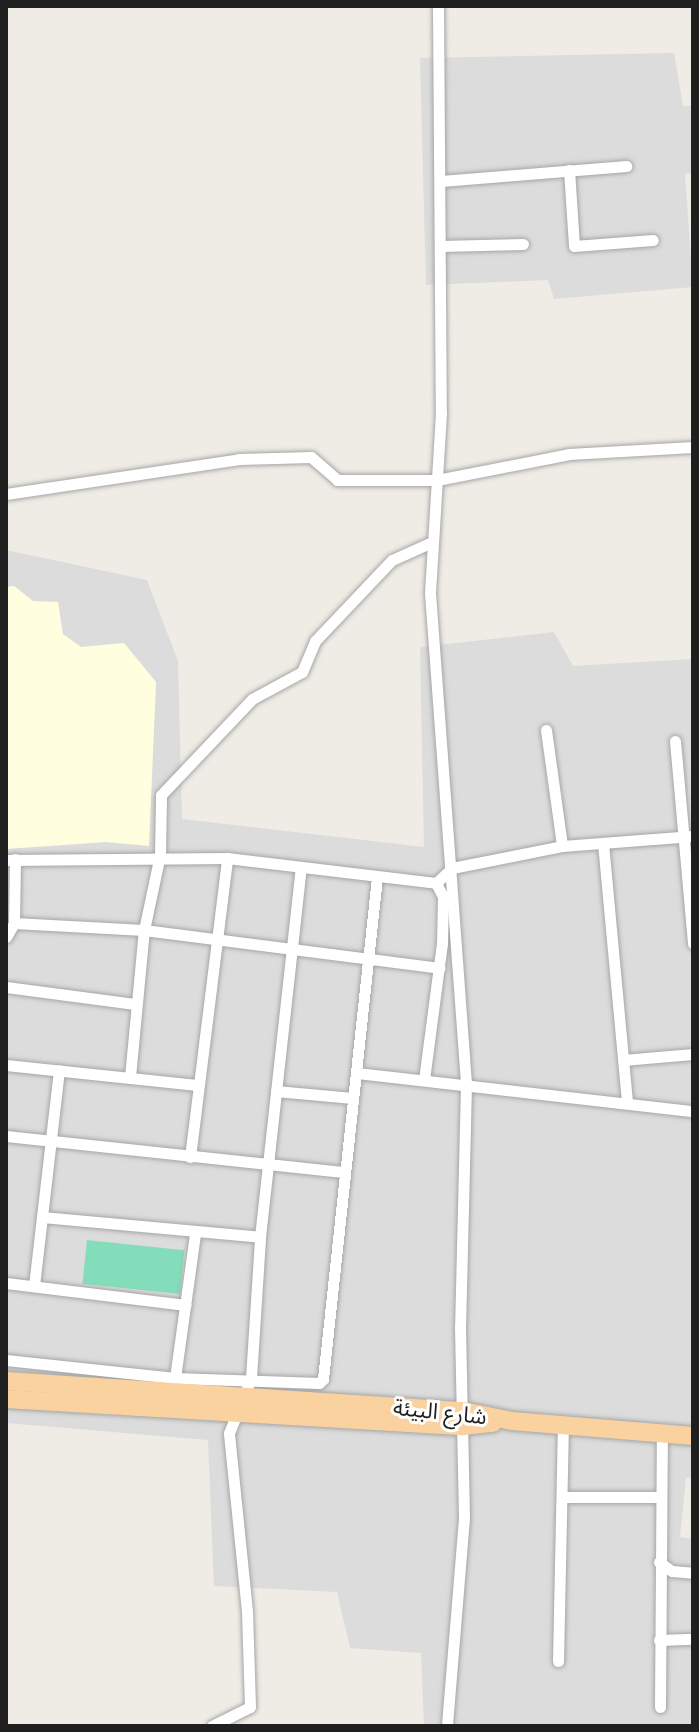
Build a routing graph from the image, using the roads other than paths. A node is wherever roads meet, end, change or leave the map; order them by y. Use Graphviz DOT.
graph roads {
  1 [pos="438,6"];
  2 [pos="626,166"];
  3 [pos="569,170"];
  4 [pos="441,181"];
  5 [pos="653,240"];
  6 [pos="523,244"];
  7 [pos="440,246"];
  8 [pos="693,447"];
  9 [pos="437,480"];
  10 [pos="6,494"];
  11 [pos="430,543"];
  12 [pos="546,730"];
  13 [pos="675,741"];
  14 [pos="689,836"];
  15 [pos="603,843"];
  16 [pos="562,846"];
  17 [pos="160,855"];
  18 [pos="227,858"];
  19 [pos="11,859"];
  20 [pos="301,868"];
  21 [pos="452,868"];
  22 [pos="377,877"];
  23 [pos="436,883"];
  24 [pos="14,923"];
  25 [pos="144,930"];
  26 [pos="6,937"];
  27 [pos="215,938"];
  28 [pos="693,943"];
  29 [pos="291,947"];
  30 [pos="370,959"];
  31 [pos="440,968"];
  32 [pos="6,987"];
  33 [pos="135,1004"];
  34 [pos="693,1054"];
  35 [pos="623,1060"];
  36 [pos="6,1065"];
  37 [pos="59,1070"];
  38 [pos="357,1073"];
  39 [pos="130,1077"];
  40 [pos="424,1080"];
  41 [pos="197,1085"];
  42 [pos="466,1085"];
  43 [pos="276,1091"];
  44 [pos="353,1098"];
  45 [pos="627,1103"];
  46 [pos="693,1111"];
  47 [pos="6,1136"];
  48 [pos="51,1140"];
  49 [pos="190,1157"];
  50 [pos="269,1164"];
  51 [pos="345,1172"];
  52 [pos="42,1217"];
  53 [pos="195,1234"];
  54 [pos="260,1237"];
  55 [pos="6,1283"];
  56 [pos="34,1286"];
  57 [pos="186,1305"];
  58 [pos="6,1360"];
  59 [pos="175,1378"];
  60 [pos="251,1378"];
  61 [pos="6,1381"];
  62 [pos="6,1399"];
  63 [pos="240,1405"];
  64 [pos="463,1418"];
  65 [pos="563,1425"];
  66 [pos="662,1431"];
  67 [pos="693,1436"];
  68 [pos="565,1497"];
  69 [pos="661,1497"];
  70 [pos="659,1562"];
  71 [pos="693,1573"];
  72 [pos="693,1639"];
  73 [pos="659,1640"];
  74 [pos="558,1661"];
  75 [pos="660,1707"];
  76 [pos="212,1726"];
  77 [pos="447,1726"];
  1 -- 4 [label="street"];
  2 -- 3 [label="street"];
  3 -- 4 [label="street"];
  3 -- 5 [label="street"];
  4 -- 7 [label="street"];
  6 -- 7 [label="street"];
  7 -- 9 [label="street"];
  8 -- 9 [label="street"];
  9 -- 10 [label="street"];
  9 -- 11 [label="street"];
  11 -- 17 [label="street"];
  11 -- 21 [label="street"];
  12 -- 16 [label="street"];
  13 -- 14 [label="street"];
  14 -- 15 [label="street"];
  14 -- 28 [label="street"];
  15 -- 16 [label="street"];
  15 -- 35 [label="street"];
  16 -- 21 [label="street"];
  17 -- 18 [label="street"];
  17 -- 19 [label="street"];
  17 -- 25 [label="street"];
  18 -- 20 [label="street"];
  18 -- 27 [label="street"];
  19 -- 24 [label="street"];
  20 -- 22 [label="street"];
  20 -- 29 [label="street"];
  21 -- 23 [label="street"];
  21 -- 42 [label="street"];
  22 -- 23 [label="street"];
  22 -- 30 [label="street"];
  23 -- 31 [label="street"];
  24 -- 25 [label="street"];
  24 -- 26 [label="street"];
  25 -- 27 [label="street"];
  25 -- 33 [label="street"];
  27 -- 29 [label="street"];
  27 -- 41 [label="street"];
  29 -- 30 [label="street"];
  29 -- 43 [label="street"];
  30 -- 31 [label="street"];
  30 -- 38 [label="street"];
  31 -- 40 [label="street"];
  32 -- 33 [label="street"];
  33 -- 39 [label="street"];
  34 -- 35 [label="street"];
  35 -- 45 [label="street"];
  36 -- 37 [label="street"];
  37 -- 39 [label="street"];
  37 -- 48 [label="street"];
  38 -- 40 [label="street"];
  38 -- 44 [label="street"];
  39 -- 41 [label="street"];
  40 -- 42 [label="street"];
  41 -- 49 [label="street"];
  42 -- 45 [label="street"];
  42 -- 64 [label="street"];
  43 -- 44 [label="street"];
  43 -- 50 [label="street"];
  44 -- 51 [label="street"];
  45 -- 46 [label="street"];
  47 -- 48 [label="street"];
  48 -- 49 [label="street"];
  48 -- 52 [label="street"];
  49 -- 50 [label="street"];
  50 -- 51 [label="street"];
  50 -- 54 [label="street"];
  51 -- 60 [label="street"];
  52 -- 53 [label="street"];
  52 -- 56 [label="street"];
  53 -- 54 [label="street"];
  53 -- 57 [label="street"];
  54 -- 60 [label="street"];
  55 -- 56 [label="street"];
  56 -- 57 [label="street"];
  57 -- 59 [label="street"];
  58 -- 59 [label="street"];
  59 -- 60 [label="street"];
  60 -- 63 [label="street"];
  61 -- 63 [label="main road, شارع البيئة"];
  62 -- 63 [label="main road, شارع البيئة"];
  63 -- 64 [label="main road, شارع البيئة"];
  63 -- 76 [label="street"];
  64 -- 65 [label="main road, شارع البيئة"];
  64 -- 77 [label="street"];
  65 -- 66 [label="main road, شارع البيئة"];
  65 -- 68 [label="street"];
  66 -- 67 [label="main road, شارع البيئة"];
  66 -- 69 [label="street"];
  68 -- 69 [label="street"];
  68 -- 74 [label="street"];
  69 -- 70 [label="street"];
  70 -- 71 [label="street"];
  70 -- 73 [label="street"];
  72 -- 73 [label="street"];
  73 -- 75 [label="street"];
}
